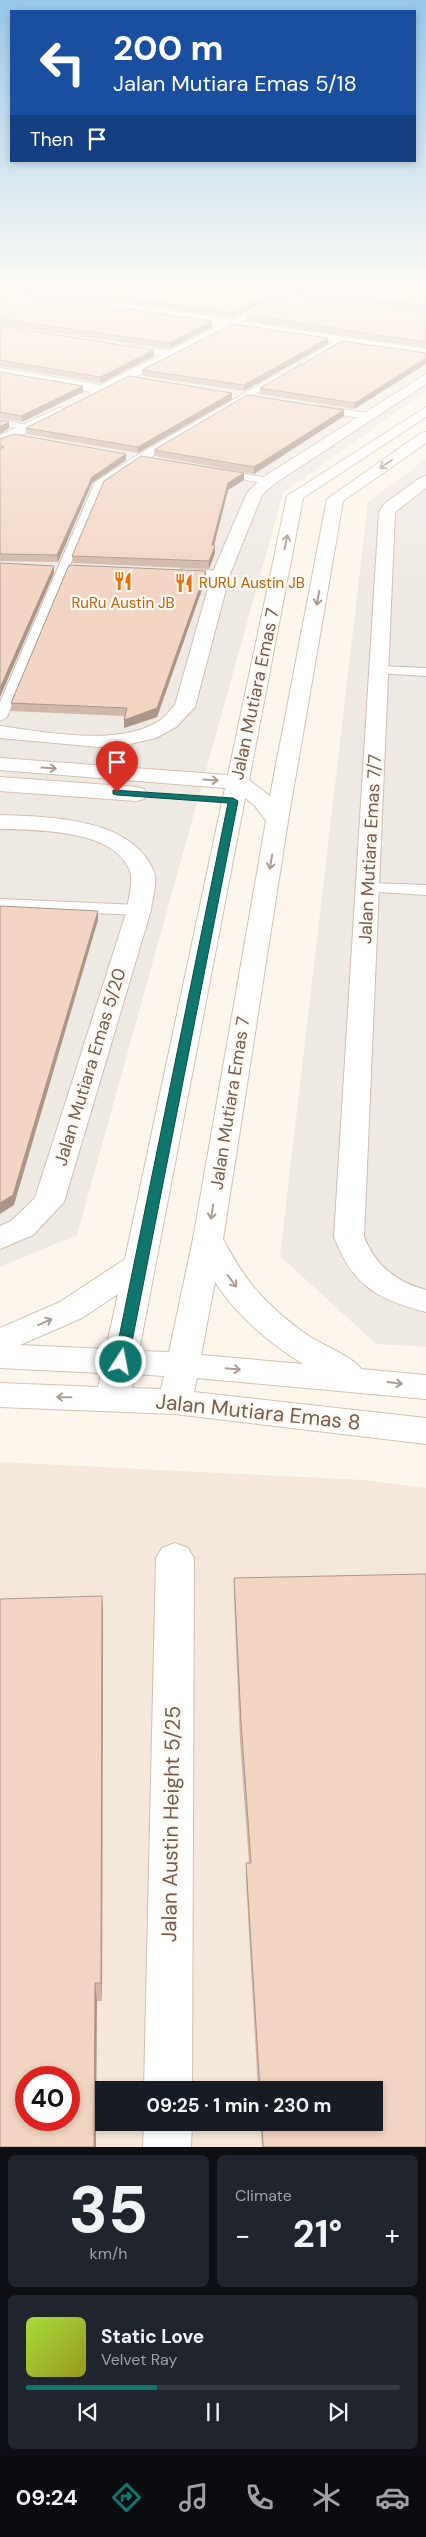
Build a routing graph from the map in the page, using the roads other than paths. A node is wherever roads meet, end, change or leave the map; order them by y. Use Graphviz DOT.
graph roads {
  1 [pos="86,386"];
  2 [pos="109,386"];
  3 [pos="263,386"];
  4 [pos="413,386"];
  5 [pos="103,389"];
  6 [pos="225,393"];
  7 [pos="245,396"];
  8 [pos="264,400"];
  9 [pos="310,407"];
  10 [pos="426,411"];
  11 [pos="367,416"];
  12 [pos="0,422"];
  13 [pos="30,433"];
  14 [pos="426,436"];
  15 [pos="0,441"];
  16 [pos="119,454"];
  17 [pos="139,458"];
  18 [pos="157,461"];
  19 [pos="212,471"];
  20 [pos="268,481"];
  21 [pos="426,481"];
  22 [pos="46,567"];
  23 [pos="70,568"];
  24 [pos="172,572"];
  25 [pos="221,574"];
  26 [pos="379,670"];
  27 [pos="426,672"];
  28 [pos="0,717"];
  29 [pos="0,732"];
  30 [pos="0,764"];
  31 [pos="286,773"];
  32 [pos="0,784"];
  33 [pos="241,792"];
  34 [pos="277,821"];
  35 [pos="0,822"];
  36 [pos="368,888"];
  37 [pos="426,890"];
  38 [pos="0,904"];
  39 [pos="138,910"];
  40 [pos="0,1239"];
  41 [pos="208,1239"];
  42 [pos="140,1264"];
  43 [pos="426,1301"];
  44 [pos="0,1342"];
  45 [pos="0,1356"];
  46 [pos="121,1362"];
  47 [pos="184,1365"];
  48 [pos="363,1380"];
  49 [pos="426,1387"];
  50 [pos="0,1395"];
  51 [pos="113,1398"];
  52 [pos="175,1402"];
  53 [pos="426,1430"];
  54 [pos="175,1558"];
  55 [pos="168,2081"];
  56 [pos="168,2131"];
  57 [pos="168,2147"];
  1 -- 5 [label="street"];
  2 -- 5 [label="street"];
  3 -- 7 [label="lane"];
  4 -- 11 [label="street"];
  5 -- 13 [label="street"];
  6 -- 7 [label="lane"];
  7 -- 8 [label="lane"];
  7 -- 17 [label="lane"];
  9 -- 11 [label="lane"];
  33 -- 10 [label="street, Jalan Mutiara Emas 7, one-way"];
  11 -- 20 [label="street"];
  12 -- 13 [label="lane"];
  13 -- 15 [label="street"];
  14 -- 31 [label="street, Jalan Mutiara Emas 7, one-way"];
  16 -- 17 [label="lane"];
  17 -- 18 [label="lane"];
  17 -- 23 [label="lane"];
  19 -- 20 [label="lane"];
  20 -- 25 [label="street"];
  21 -- 26 [label="street, Jalan Mutiara Emas 7/7"];
  22 -- 23 [label="lane"];
  23 -- 28 [label="lane"];
  24 -- 25 [label="lane"];
  25 -- 29 [label="street"];
  26 -- 27 [label="lane"];
  26 -- 36 [label="street, Jalan Mutiara Emas 7/7"];
  30 -- 33 [label="street, one-way"];
  31 -- 33 [label="street"];
  31 -- 34 [label="street, Jalan Mutiara Emas 7"];
  32 -- 33 [label="street"];
  33 -- 34 [label="street"];
  33 -- 42 [label="street, Jalan Mutiara Emas 7"];
  34 -- 41 [label="street, Jalan Mutiara Emas 7, one-way"];
  35 -- 39 [label="street, Jalan Mutiara Emas 5/20"];
  36 -- 37 [label="lane"];
  36 -- 43 [label="street, Jalan Mutiara Emas 7/7"];
  38 -- 39 [label="lane"];
  39 -- 40 [label="street, Jalan Mutiara Emas 5/20"];
  41 -- 47 [label="street, Jalan Mutiara Emas 7"];
  41 -- 48 [label="street, one-way"];
  44 -- 42 [label="street, one-way"];
  42 -- 46 [label="street, Jalan Mutiara Emas 7"];
  45 -- 46 [label="street, Jalan Mutiara Emas 8"];
  46 -- 47 [label="street, Jalan Mutiara Emas 8"];
  46 -- 51 [label="street, Jalan Mutiara Emas 7"];
  47 -- 48 [label="street, Jalan Mutiara Emas 8, one-way"];
  47 -- 52 [label="street, Jalan Mutiara Emas 7"];
  48 -- 49 [label="street, Jalan Mutiara Emas 8, one-way"];
  51 -- 50 [label="street, Jalan Mutiara Emas 8, one-way"];
  51 -- 52 [label="street, Jalan Mutiara Emas 8"];
  52 -- 53 [label="street, Jalan Mutiara Emas 8"];
  54 -- 55 [label="street, Jalan Austin Height 5/25"];
  56 -- 57 [label="street"];
}
